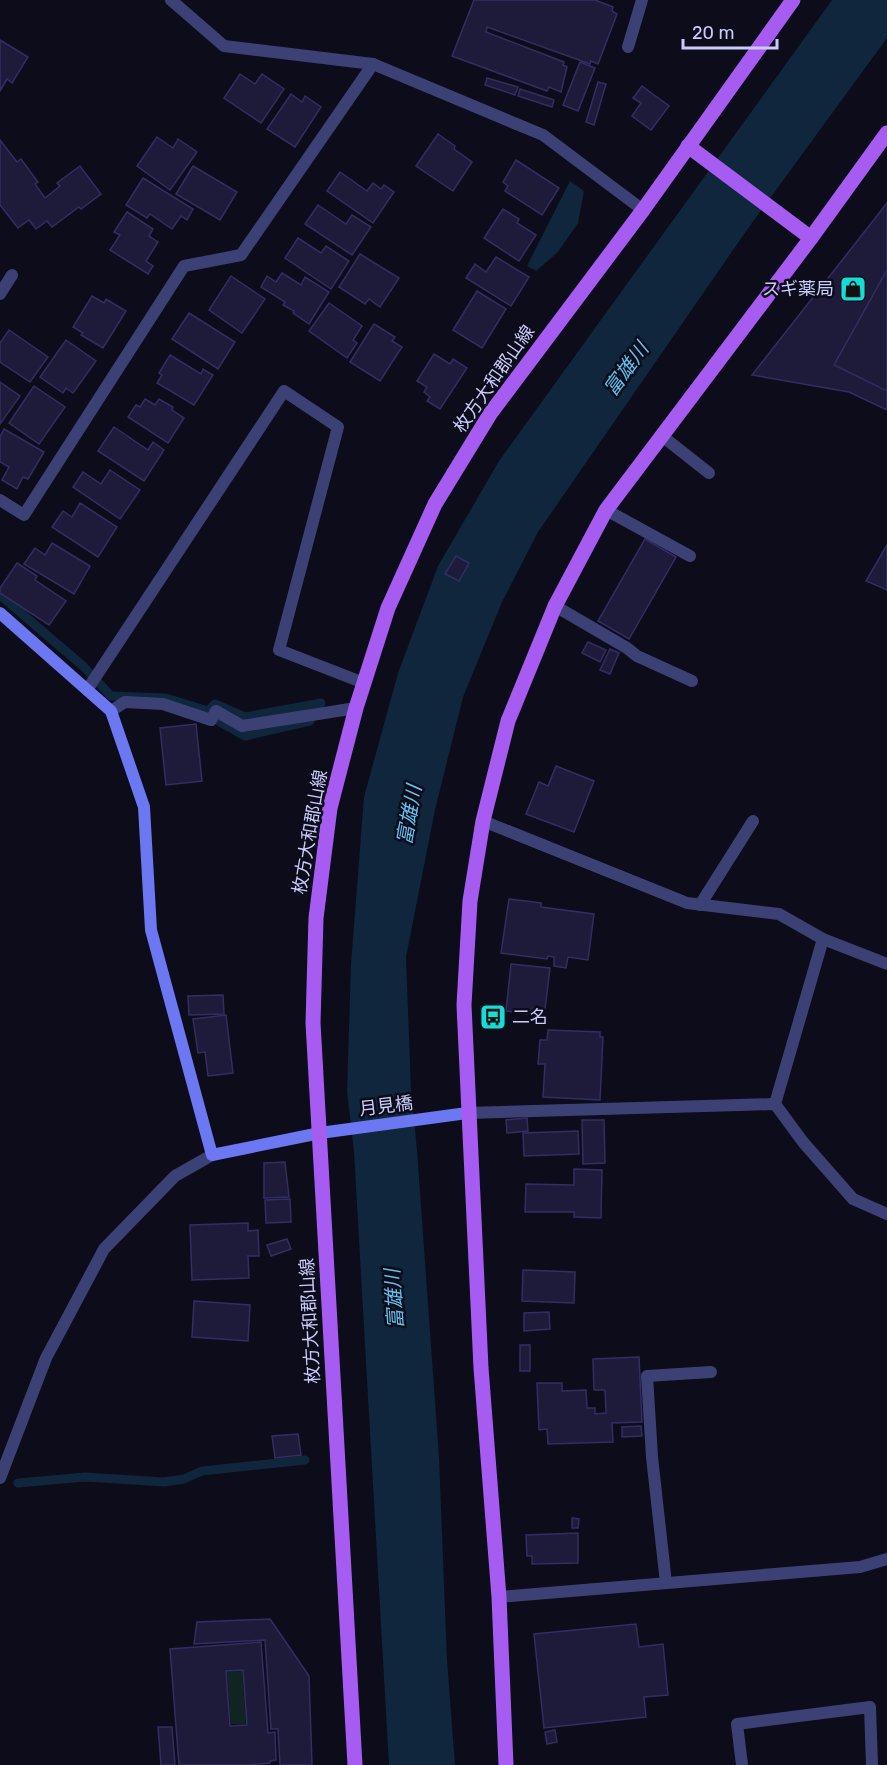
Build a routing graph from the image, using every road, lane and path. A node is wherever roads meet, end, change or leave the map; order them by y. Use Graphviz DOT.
graph roads {
  1 [pos="171,0"];
  2 [pos="642,0"];
  3 [pos="793,0"];
  4 [pos="628,47"];
  5 [pos="373,64"];
  6 [pos="887,133"];
  7 [pos="688,146"];
  8 [pos="643,210"];
  9 [pos="811,238"];
  10 [pos="12,275"];
  11 [pos="0,294"];
  12 [pos="662,436"];
  13 [pos="709,473"];
  14 [pos="0,500"];
  15 [pos="606,510"];
  16 [pos="690,556"];
  17 [pos="555,606"];
  18 [pos="0,613"];
  19 [pos="692,681"];
  20 [pos="364,683"];
  21 [pos="87,690"];
  22 [pos="356,708"];
  23 [pos="111,711"];
  24 [pos="483,821"];
  25 [pos="753,822"];
  26 [pos="700,905"];
  27 [pos="823,939"];
  28 [pos="887,964"];
  29 [pos="775,1104"];
  30 [pos="467,1113"];
  31 [pos="327,1132"];
  32 [pos="212,1155"];
  33 [pos="887,1214"];
  34 [pos="711,1372"];
  35 [pos="0,1478"];
  36 [pos="886,1556"];
  37 [pos="666,1583"];
  38 [pos="499,1597"];
  39 [pos="355,1765"];
  40 [pos="506,1765"];
  41 [pos="741,1765"];
  42 [pos="872,1765"];
  1 -- 5 [label="street"];
  2 -- 4 [label="street"];
  3 -- 7 [label="main road, 枚方大和郡山線"];
  5 -- 8 [label="street"];
  5 -- 14 [label="street"];
  6 -- 9 [label="main road"];
  7 -- 8 [label="main road, 枚方大和郡山線"];
  7 -- 9 [label="main road"];
  8 -- 20 [label="main road, 枚方大和郡山線"];
  9 -- 12 [label="main road"];
  10 -- 11 [label="street"];
  12 -- 13 [label="street"];
  12 -- 15 [label="main road"];
  15 -- 16 [label="street"];
  15 -- 17 [label="main road"];
  17 -- 19 [label="street"];
  17 -- 24 [label="main road"];
  18 -- 21 [label="street"];
  20 -- 21 [label="street"];
  20 -- 22 [label="main road, 枚方大和郡山線"];
  21 -- 23 [label="street"];
  22 -- 23 [label="street"];
  22 -- 31 [label="main road, 枚方大和郡山線"];
  23 -- 32 [label="street"];
  24 -- 26 [label="street"];
  24 -- 30 [label="main road"];
  25 -- 26 [label="street"];
  26 -- 27 [label="street"];
  27 -- 28 [label="street"];
  27 -- 29 [label="street"];
  29 -- 30 [label="street"];
  29 -- 33 [label="street"];
  30 -- 31 [label="street, 月見橋"];
  30 -- 38 [label="main road"];
  31 -- 32 [label="street, 月見橋"];
  31 -- 39 [label="main road, 枚方大和郡山線"];
  32 -- 35 [label="street"];
  34 -- 37 [label="street"];
  36 -- 37 [label="street"];
  37 -- 38 [label="street"];
  38 -- 40 [label="main road"];
  41 -- 42 [label="street"];
}
